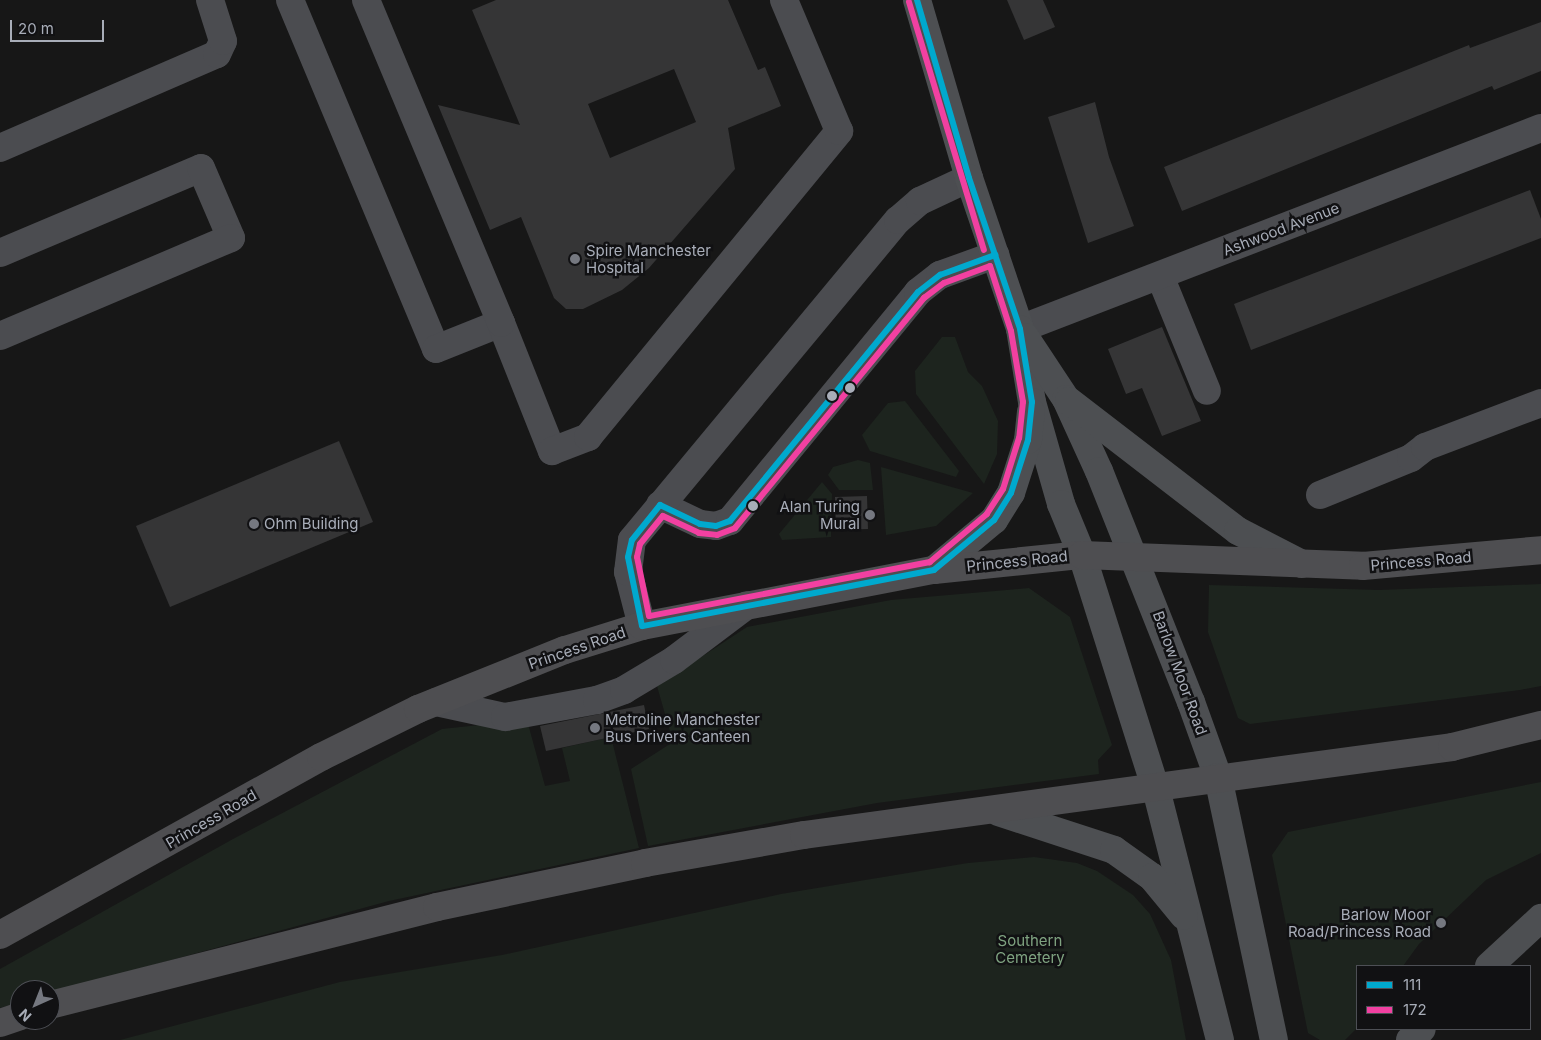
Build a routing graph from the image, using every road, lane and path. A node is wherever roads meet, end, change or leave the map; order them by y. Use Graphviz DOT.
graph roads {
  1 [pos="210,0"];
  2 [pos="290,0"];
  3 [pos="366,0"];
  4 [pos="784,0"];
  5 [pos="917,0"];
  6 [pos="1541,128"];
  7 [pos="0,148"];
  8 [pos="969,178"];
  9 [pos="0,253"];
  10 [pos="995,255"];
  11 [pos="1160,276"];
  12 [pos="501,323"];
  13 [pos="1020,329"];
  14 [pos="0,336"];
  15 [pos="1207,391"];
  16 [pos="1066,399"];
  17 [pos="1032,402"];
  18 [pos="1541,403"];
  19 [pos="1320,495"];
  20 [pos="660,505"];
  21 [pos="1541,550"];
  22 [pos="1082,555"];
  23 [pos="1136,557"];
  24 [pos="1302,564"];
  25 [pos="934,570"];
  26 [pos="747,605"];
  27 [pos="642,626"];
  28 [pos="436,702"];
  29 [pos="1541,725"];
  30 [pos="1218,778"];
  31 [pos="1156,789"];
  32 [pos="998,812"];
  33 [pos="1541,918"];
  34 [pos="0,935"];
  35 [pos="1200,954"];
  36 [pos="1490,965"];
  37 [pos="60,1002"];
  38 [pos="1421,1030"];
  39 [pos="1220,1040"];
  40 [pos="1274,1040"];
  41 [pos="1410,1040"];
  1 -- 7 [label="street"];
  2 -- 12 [label="street"];
  3 -- 12 [label="street"];
  4 -- 12 [label="street"];
  5 -- 8 [label="main road, Barlow Moor Road"];
  6 -- 11 [label="street, Ashwood Avenue"];
  8 -- 10 [label="main road, Barlow Moor Road"];
  8 -- 20 [label="street"];
  9 -- 14 [label="street"];
  10 -- 13 [label="main road, Barlow Moor Road"];
  10 -- 20 [label="street"];
  11 -- 13 [label="street, Ashwood Avenue"];
  11 -- 15 [label="street"];
  13 -- 16 [label="main road, Barlow Moor Road"];
  13 -- 17 [label="main road, Barlow Moor Road"];
  16 -- 23 [label="main road, Barlow Moor Road"];
  16 -- 24 [label="main road"];
  17 -- 22 [label="main road, Barlow Moor Road"];
  17 -- 25 [label="main road"];
  18 -- 19 [label="street"];
  20 -- 27 [label="street"];
  21 -- 24 [label="highway, Princess Road"];
  22 -- 23 [label="highway, Princess Road"];
  22 -- 25 [label="highway, Princess Road"];
  22 -- 31 [label="main road, Barlow Moor Road"];
  23 -- 24 [label="highway, Princess Road"];
  23 -- 30 [label="main road, Barlow Moor Road"];
  25 -- 26 [label="highway, Princess Road"];
  26 -- 27 [label="highway, Princess Road"];
  26 -- 28 [label="street"];
  27 -- 28 [label="highway, Princess Road"];
  28 -- 34 [label="highway, Princess Road"];
  29 -- 30 [label="highway"];
  30 -- 31 [label="highway"];
  30 -- 40 [label="main road, Barlow Moor Road"];
  31 -- 32 [label="highway"];
  31 -- 35 [label="main road, Barlow Moor Road"];
  32 -- 35 [label="main road"];
  32 -- 37 [label="highway"];
  33 -- 36 [label="main road"];
  35 -- 39 [label="main road, Barlow Moor Road"];
  38 -- 41 [label="main road"];
}
